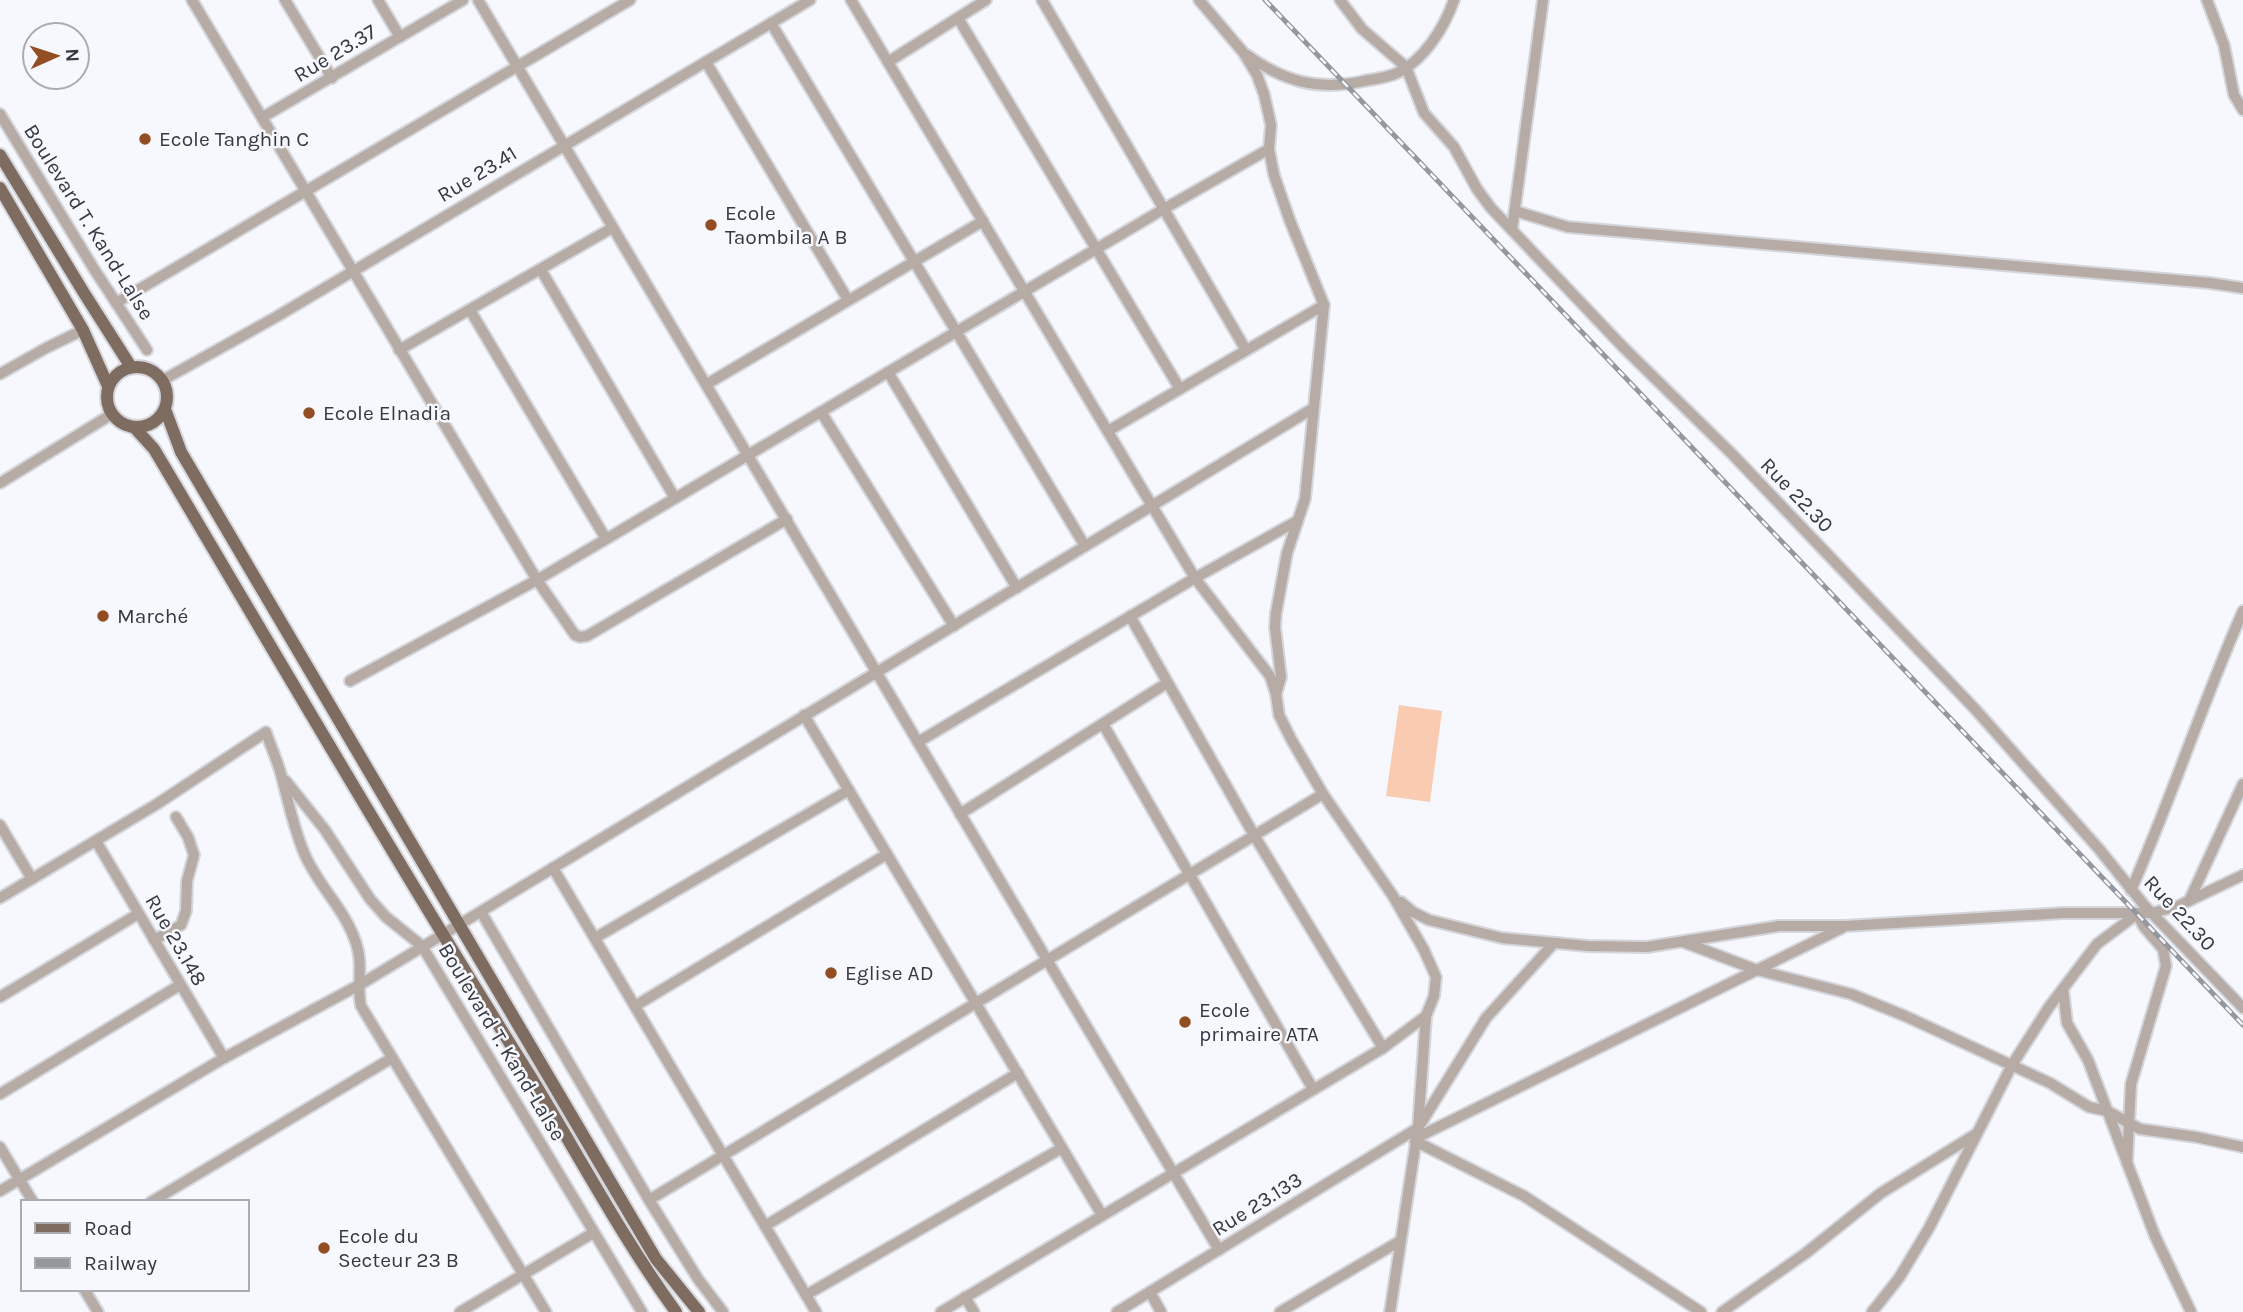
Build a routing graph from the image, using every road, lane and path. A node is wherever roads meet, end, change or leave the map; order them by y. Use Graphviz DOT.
graph roads {
  1 [pos="192,0"];
  2 [pos="285,0"];
  3 [pos="378,0"];
  4 [pos="463,0"];
  5 [pos="478,0"];
  6 [pos="630,0"];
  7 [pos="810,0"];
  8 [pos="851,0"];
  9 [pos="986,0"];
  10 [pos="1042,0"];
  11 [pos="1199,0"];
  12 [pos="1340,0"];
  13 [pos="1454,0"];
  14 [pos="1543,0"];
  15 [pos="2207,0"];
  16 [pos="958,18"];
  17 [pos="771,23"];
  18 [pos="400,37"];
  19 [pos="1243,52"];
  20 [pos="706,62"];
  21 [pos="888,62"];
  22 [pos="516,65"];
  23 [pos="1406,67"];
  24 [pos="332,78"];
  25 [pos="2243,110"];
  26 [pos="0,114"];
  27 [pos="263,117"];
  28 [pos="562,145"];
  29 [pos="1269,149"];
  30 [pos="0,155"];
  31 [pos="0,188"];
  32 [pos="306,192"];
  33 [pos="1162,210"];
  34 [pos="1515,211"];
  35 [pos="983,221"];
  36 [pos="612,228"];
  37 [pos="1512,230"];
  38 [pos="1096,249"];
  39 [pos="914,262"];
  40 [pos="541,270"];
  41 [pos="354,271"];
  42 [pos="2243,288"];
  43 [pos="1024,291"];
  44 [pos="848,300"];
  45 [pos="116,303"];
  46 [pos="1324,305"];
  47 [pos="470,310"];
  48 [pos="83,330"];
  49 [pos="956,332"];
  50 [pos="147,350"];
  51 [pos="399,350"];
  52 [pos="1246,350"];
  53 [pos="131,367"];
  54 [pos="888,372"];
  55 [pos="0,374"];
  56 [pos="163,380"];
  57 [pos="706,384"];
  58 [pos="108,386"];
  59 [pos="1180,389"];
  60 [pos="165,409"];
  61 [pos="1312,409"];
  62 [pos="821,412"];
  63 [pos="112,414"];
  64 [pos="134,427"];
  65 [pos="1108,432"];
  66 [pos="748,454"];
  67 [pos="0,482"];
  68 [pos="675,498"];
  69 [pos="1151,506"];
  70 [pos="787,519"];
  71 [pos="1298,521"];
  72 [pos="606,539"];
  73 [pos="1085,546"];
  74 [pos="1195,578"];
  75 [pos="537,580"];
  76 [pos="1017,588"];
  77 [pos="2243,611"];
  78 [pos="1130,616"];
  79 [pos="954,626"];
  80 [pos="876,673"];
  81 [pos="350,681"];
  82 [pos="1167,683"];
  83 [pos="1276,694"];
  84 [pos="804,715"];
  85 [pos="1103,724"];
  86 [pos="918,741"];
  87 [pos="282,776"];
  88 [pos="2243,784"];
  89 [pos="849,790"];
  90 [pos="1323,794"];
  91 [pos="960,814"];
  92 [pos="176,817"];
  93 [pos="0,825"];
  94 [pos="1254,835"];
  95 [pos="96,841"];
  96 [pos="887,854"];
  97 [pos="553,869"];
  98 [pos="1189,874"];
  99 [pos="2243,876"];
  100 [pos="32,879"];
  101 [pos="2131,890"];
  102 [pos="1393,896"];
  103 [pos="0,898"];
  104 [pos="2189,901"];
  105 [pos="481,912"];
  106 [pos="2151,913"];
  107 [pos="138,914"];
  108 [pos="2137,914"];
  109 [pos="459,925"];
  110 [pos="1845,926"];
  111 [pos="442,935"];
  112 [pos="595,938"];
  113 [pos="154,940"];
  114 [pos="1684,942"];
  115 [pos="1554,943"];
  116 [pos="422,946"];
  117 [pos="1047,960"];
  118 [pos="1757,970"];
  119 [pos="360,984"];
  120 [pos="180,985"];
  121 [pos="2063,989"];
  122 [pos="0,997"];
  123 [pos="976,1003"];
  124 [pos="635,1006"];
  125 [pos="2243,1008"];
  126 [pos="1426,1016"];
  127 [pos="1383,1048"];
  128 [pos="224,1058"];
  129 [pos="392,1058"];
  130 [pos="2012,1065"];
  131 [pos="1018,1073"];
  132 [pos="1313,1089"];
  133 [pos="0,1094"];
  134 [pos="2107,1111"];
  135 [pos="2130,1124"];
  136 [pos="1978,1133"];
  137 [pos="1416,1136"];
  138 [pos="0,1147"];
  139 [pos="2243,1147"];
  140 [pos="1062,1148"];
  141 [pos="723,1155"];
  142 [pos="2127,1163"];
  143 [pos="1173,1173"];
  144 [pos="20,1180"];
  145 [pos="0,1191"];
  146 [pos="649,1199"];
  147 [pos="32,1200"];
  148 [pos="154,1200"];
  149 [pos="1102,1215"];
  150 [pos="765,1226"];
  151 [pos="593,1233"];
  152 [pos="1400,1241"];
  153 [pos="1219,1250"];
  154 [pos="524,1274"];
  155 [pos="85,1291"];
  156 [pos="1150,1292"];
  157 [pos="806,1295"];
  158 [pos="965,1297"];
  159 [pos="98,1312"];
  160 [pos="460,1312"];
  161 [pos="546,1312"];
  162 [pos="642,1312"];
  163 [pos="676,1312"];
  164 [pos="699,1312"];
  165 [pos="723,1312"];
  166 [pos="816,1312"];
  167 [pos="941,1312"];
  168 [pos="974,1312"];
  169 [pos="1116,1312"];
  170 [pos="1161,1312"];
  171 [pos="1280,1312"];
  172 [pos="1390,1312"];
  173 [pos="1701,1312"];
  174 [pos="1722,1312"];
  175 [pos="1872,1312"];
  176 [pos="2191,1312"];
  1 -- 27 [label="street"];
  2 -- 24 [label="street"];
  3 -- 18 [label="street"];
  4 -- 18 [label="street, Rue 23.37"];
  5 -- 22 [label="street"];
  6 -- 22 [label="street"];
  7 -- 17 [label="street, Rue 23.41"];
  8 -- 21 [label="street"];
  9 -- 16 [label="street"];
  10 -- 33 [label="street"];
  11 -- 19 [label="street"];
  12 -- 23 [label="street, Rue 22.30"];
  13 -- 23 [label="street"];
  14 -- 34 [label="street"];
  15 -- 25 [label="street"];
  16 -- 21 [label="street"];
  16 -- 38 [label="street"];
  17 -- 20 [label="street, Rue 23.41"];
  17 -- 39 [label="street"];
  18 -- 24 [label="street, Rue 23.37"];
  19 -- 23 [label="street"];
  19 -- 29 [label="street"];
  20 -- 28 [label="street, Rue 23.41"];
  20 -- 44 [label="street"];
  21 -- 35 [label="street"];
  22 -- 28 [label="street"];
  22 -- 32 [label="street"];
  23 -- 37 [label="street, Rue 22.30"];
  24 -- 27 [label="street, Rue 23.37"];
  26 -- 45 [label="street, Boulevard T. Kand-Lalse"];
  27 -- 32 [label="street"];
  28 -- 36 [label="street"];
  28 -- 41 [label="street, Rue 23.41"];
  29 -- 33 [label="street"];
  29 -- 46 [label="street"];
  30 -- 53 [label="main road"];
  31 -- 48 [label="main road"];
  32 -- 41 [label="street"];
  32 -- 45 [label="street"];
  33 -- 38 [label="street"];
  33 -- 52 [label="street"];
  34 -- 37 [label="street"];
  34 -- 42 [label="street"];
  35 -- 39 [label="street"];
  35 -- 43 [label="street"];
  36 -- 40 [label="street"];
  36 -- 57 [label="street"];
  37 -- 101 [label="street, Rue 22.30"];
  38 -- 43 [label="street"];
  38 -- 59 [label="street"];
  39 -- 44 [label="street"];
  39 -- 49 [label="street"];
  40 -- 47 [label="street"];
  40 -- 68 [label="street"];
  41 -- 51 [label="street"];
  41 -- 56 [label="street, Rue 23.41"];
  43 -- 49 [label="street"];
  43 -- 65 [label="street"];
  44 -- 57 [label="street"];
  45 -- 50 [label="street, Boulevard T. Kand-Lalse"];
  46 -- 52 [label="street"];
  46 -- 61 [label="street"];
  47 -- 51 [label="street"];
  47 -- 72 [label="street"];
  48 -- 55 [label="street"];
  48 -- 58 [label="main road"];
  49 -- 54 [label="street"];
  49 -- 73 [label="street"];
  51 -- 75 [label="street"];
  52 -- 59 [label="street"];
  53 -- 56 [label="main road"];
  53 -- 58 [label="main road"];
  54 -- 62 [label="street"];
  54 -- 76 [label="street"];
  56 -- 60 [label="main road"];
  57 -- 66 [label="street"];
  58 -- 63 [label="main road"];
  59 -- 65 [label="street"];
  60 -- 64 [label="main road"];
  60 -- 109 [label="main road"];
  61 -- 69 [label="street"];
  61 -- 71 [label="street"];
  62 -- 66 [label="street"];
  62 -- 79 [label="street"];
  63 -- 64 [label="main road"];
  63 -- 67 [label="street"];
  64 -- 111 [label="main road"];
  65 -- 69 [label="street"];
  66 -- 68 [label="street"];
  66 -- 70 [label="street"];
  68 -- 72 [label="street"];
  69 -- 73 [label="street"];
  69 -- 74 [label="street"];
  70 -- 75 [label="street"];
  70 -- 80 [label="street"];
  71 -- 74 [label="street"];
  71 -- 83 [label="street"];
  72 -- 75 [label="street"];
  73 -- 76 [label="street"];
  74 -- 78 [label="street"];
  74 -- 83 [label="street"];
  75 -- 81 [label="street"];
  76 -- 79 [label="street"];
  77 -- 101 [label="street"];
  78 -- 82 [label="street"];
  78 -- 86 [label="street"];
  79 -- 80 [label="street"];
  80 -- 84 [label="street"];
  80 -- 86 [label="street"];
  82 -- 85 [label="street"];
  82 -- 94 [label="street"];
  83 -- 90 [label="street"];
  84 -- 89 [label="street"];
  84 -- 97 [label="street"];
  85 -- 91 [label="street"];
  85 -- 98 [label="street"];
  86 -- 91 [label="street"];
  87 -- 95 [label="street"];
  87 -- 116 [label="street, Boulevard T. Kand-Lalse"];
  87 -- 119 [label="street"];
  88 -- 104 [label="street"];
  89 -- 96 [label="street"];
  89 -- 112 [label="street"];
  90 -- 94 [label="street"];
  90 -- 102 [label="street"];
  91 -- 117 [label="street"];
  92 -- 113 [label="street"];
  93 -- 100 [label="street"];
  94 -- 98 [label="street"];
  94 -- 127 [label="street"];
  95 -- 100 [label="street"];
  95 -- 107 [label="street, Rue 23.148"];
  96 -- 123 [label="street"];
  96 -- 124 [label="street"];
  97 -- 105 [label="street"];
  97 -- 112 [label="street"];
  98 -- 117 [label="street"];
  98 -- 132 [label="street"];
  99 -- 104 [label="street"];
  100 -- 103 [label="street"];
  101 -- 106 [label="street, Rue 22.30"];
  102 -- 115 [label="street"];
  102 -- 126 [label="street"];
  104 -- 106 [label="street"];
  105 -- 109 [label="street"];
  105 -- 146 [label="street"];
  106 -- 108 [label="street"];
  106 -- 125 [label="street, Rue 22.30"];
  107 -- 113 [label="street, Rue 23.148"];
  107 -- 122 [label="street"];
  108 -- 110 [label="street"];
  108 -- 121 [label="street"];
  108 -- 135 [label="street"];
  109 -- 111 [label="street"];
  109 -- 164 [label="main road"];
  110 -- 114 [label="street"];
  110 -- 118 [label="street, Rue 23.133"];
  111 -- 116 [label="street"];
  111 -- 163 [label="main road"];
  112 -- 124 [label="street"];
  113 -- 120 [label="street, Rue 23.148"];
  114 -- 115 [label="street"];
  114 -- 118 [label="street"];
  115 -- 137 [label="street"];
  116 -- 119 [label="street"];
  116 -- 151 [label="street, Boulevard T. Kand-Lalse"];
  117 -- 123 [label="street"];
  117 -- 143 [label="street"];
  118 -- 130 [label="street"];
  118 -- 137 [label="street, Rue 23.133"];
  119 -- 128 [label="street"];
  119 -- 129 [label="street"];
  120 -- 128 [label="street, Rue 23.148"];
  120 -- 133 [label="street"];
  121 -- 130 [label="street"];
  121 -- 134 [label="street"];
  123 -- 131 [label="street"];
  123 -- 141 [label="street"];
  124 -- 141 [label="street"];
  126 -- 127 [label="street"];
  126 -- 137 [label="street"];
  127 -- 132 [label="street"];
  128 -- 144 [label="street"];
  129 -- 148 [label="street"];
  129 -- 154 [label="street"];
  130 -- 134 [label="street"];
  130 -- 136 [label="street"];
  131 -- 140 [label="street"];
  131 -- 150 [label="street"];
  132 -- 143 [label="street"];
  134 -- 135 [label="street"];
  134 -- 142 [label="street"];
  135 -- 139 [label="street"];
  135 -- 142 [label="street"];
  136 -- 174 [label="street"];
  136 -- 175 [label="street"];
  137 -- 152 [label="street"];
  137 -- 153 [label="street, Rue 23.133"];
  137 -- 173 [label="street"];
  138 -- 144 [label="street"];
  140 -- 149 [label="street"];
  140 -- 157 [label="street"];
  141 -- 146 [label="street"];
  141 -- 150 [label="street"];
  142 -- 176 [label="street"];
  143 -- 149 [label="street"];
  143 -- 153 [label="street"];
  144 -- 145 [label="street"];
  144 -- 147 [label="street"];
  146 -- 165 [label="street"];
  149 -- 158 [label="street"];
  150 -- 157 [label="street"];
  151 -- 154 [label="street"];
  151 -- 162 [label="street, Boulevard T. Kand-Lalse"];
  152 -- 171 [label="street"];
  152 -- 172 [label="street"];
  153 -- 156 [label="street, Rue 23.133"];
  154 -- 160 [label="street"];
  154 -- 161 [label="street"];
  155 -- 159 [label="street"];
  156 -- 169 [label="street, Rue 23.133"];
  156 -- 170 [label="street"];
  157 -- 166 [label="street"];
  158 -- 167 [label="street"];
  158 -- 168 [label="street"];
}
